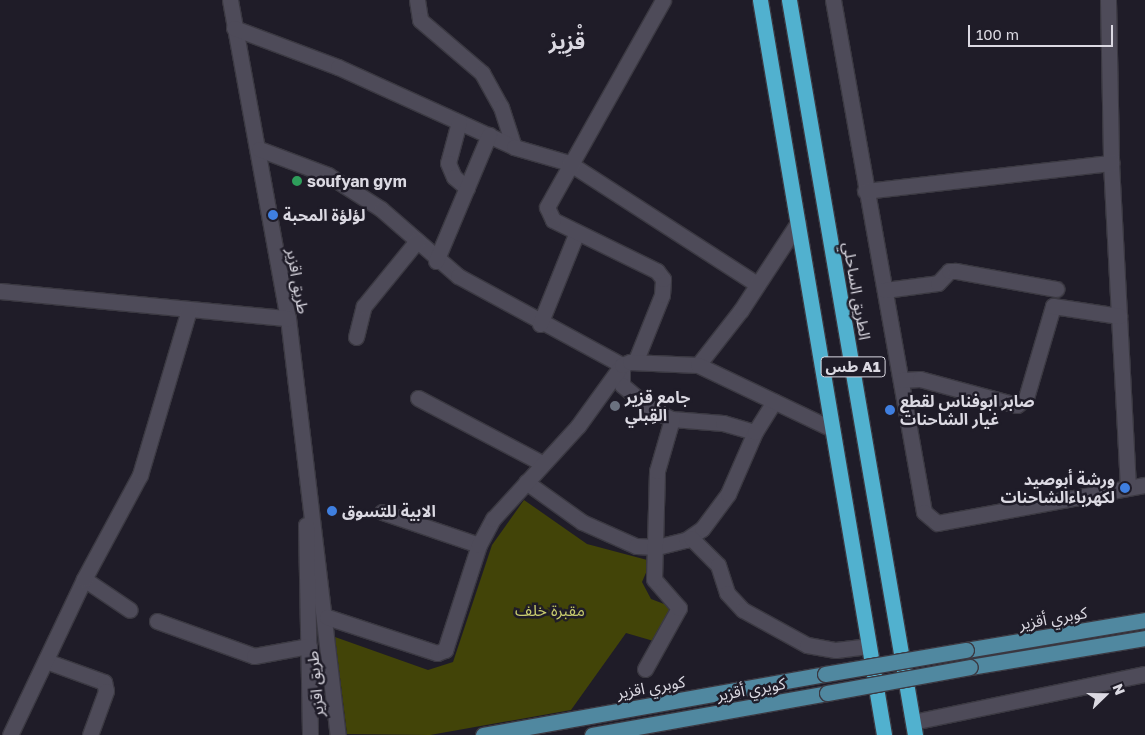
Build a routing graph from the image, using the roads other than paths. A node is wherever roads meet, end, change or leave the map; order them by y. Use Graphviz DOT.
graph roads {
  1 [pos="230,0"];
  2 [pos="417,0"];
  3 [pos="663,0"];
  4 [pos="760,0"];
  5 [pos="789,0"];
  6 [pos="833,0"];
  7 [pos="1108,0"];
  8 [pos="234,28"];
  9 [pos="459,122"];
  10 [pos="488,135"];
  11 [pos="514,148"];
  12 [pos="259,149"];
  13 [pos="569,163"];
  14 [pos="1110,163"];
  15 [pos="468,188"];
  16 [pos="865,190"];
  17 [pos="798,223"];
  18 [pos="577,232"];
  19 [pos="417,241"];
  20 [pos="436,260"];
  21 [pos="757,284"];
  22 [pos="1056,289"];
  23 [pos="885,290"];
  24 [pos="0,292"];
  25 [pos="189,310"];
  26 [pos="1119,316"];
  27 [pos="288,318"];
  28 [pos="540,324"];
  29 [pos="356,337"];
  30 [pos="629,362"];
  31 [pos="698,365"];
  32 [pos="901,380"];
  33 [pos="418,398"];
  34 [pos="774,402"];
  35 [pos="672,419"];
  36 [pos="832,429"];
  37 [pos="755,432"];
  38 [pos="542,463"];
  39 [pos="307,481"];
  40 [pos="526,482"];
  41 [pos="1145,485"];
  42 [pos="1128,488"];
  43 [pos="382,512"];
  44 [pos="691,538"];
  45 [pos="479,545"];
  46 [pos="657,547"];
  47 [pos="84,579"];
  48 [pos="130,610"];
  49 [pos="327,617"];
  50 [pos="1145,620"];
  51 [pos="157,621"];
  52 [pos="1145,638"];
  53 [pos="309,646"];
  54 [pos="868,646"];
  55 [pos="46,661"];
  56 [pos="645,669"];
  57 [pos="825,674"];
  58 [pos="1145,674"];
  59 [pos="914,728"];
  60 [pos="10,735"];
  61 [pos="90,735"];
  62 [pos="310,735"];
  63 [pos="338,735"];
  64 [pos="484,735"];
  65 [pos="592,735"];
  66 [pos="884,735"];
  1 -- 8 [label="street, طريق اقزير"];
  2 -- 11 [label="street"];
  3 -- 13 [label="street"];
  4 -- 17 [label="highway"];
  5 -- 59 [label="highway, الطريق الساحلي / طس A1"];
  6 -- 16 [label="street"];
  7 -- 14 [label="street"];
  8 -- 9 [label="street"];
  8 -- 12 [label="street, طريق اقزير"];
  9 -- 10 [label="street"];
  9 -- 15 [label="street"];
  10 -- 11 [label="street"];
  10 -- 15 [label="street"];
  11 -- 13 [label="street"];
  12 -- 19 [label="street"];
  12 -- 27 [label="street, طريق اقزير"];
  13 -- 18 [label="street"];
  13 -- 21 [label="street"];
  14 -- 16 [label="street"];
  14 -- 26 [label="street"];
  15 -- 20 [label="street"];
  16 -- 23 [label="street"];
  17 -- 21 [label="street"];
  17 -- 36 [label="highway"];
  18 -- 28 [label="street"];
  18 -- 30 [label="street"];
  19 -- 20 [label="street"];
  19 -- 29 [label="street"];
  20 -- 28 [label="street"];
  21 -- 31 [label="street"];
  22 -- 23 [label="street"];
  23 -- 32 [label="street"];
  24 -- 25 [label="street"];
  25 -- 27 [label="street"];
  25 -- 47 [label="street"];
  26 -- 32 [label="street"];
  26 -- 42 [label="street"];
  27 -- 39 [label="street, طريق اقزير"];
  28 -- 30 [label="street"];
  30 -- 31 [label="street"];
  30 -- 35 [label="street"];
  30 -- 38 [label="street"];
  31 -- 34 [label="street"];
  32 -- 42 [label="street"];
  33 -- 38 [label="street"];
  34 -- 36 [label="street"];
  34 -- 37 [label="street"];
  35 -- 37 [label="street"];
  35 -- 46 [label="street"];
  36 -- 54 [label="highway"];
  37 -- 44 [label="street"];
  38 -- 40 [label="street"];
  39 -- 49 [label="street, طريق اقزير"];
  39 -- 53 [label="street, طريق اقزير"];
  40 -- 45 [label="street"];
  40 -- 46 [label="street"];
  41 -- 42 [label="street"];
  43 -- 45 [label="street"];
  44 -- 46 [label="street"];
  44 -- 54 [label="street"];
  45 -- 49 [label="street"];
  46 -- 56 [label="street"];
  47 -- 48 [label="street"];
  47 -- 55 [label="street"];
  49 -- 63 [label="street, طريق اقزير"];
  50 -- 57 [label="main road, كوبري أقزير, bridge"];
  51 -- 53 [label="street"];
  52 -- 65 [label="main road, كويري أقزير, bridge"];
  53 -- 62 [label="street, طريق اقزير"];
  54 -- 66 [label="highway"];
  55 -- 60 [label="street"];
  55 -- 61 [label="street"];
  57 -- 64 [label="main road, كوبري اقزير"];
  58 -- 59 [label="street"];
}
